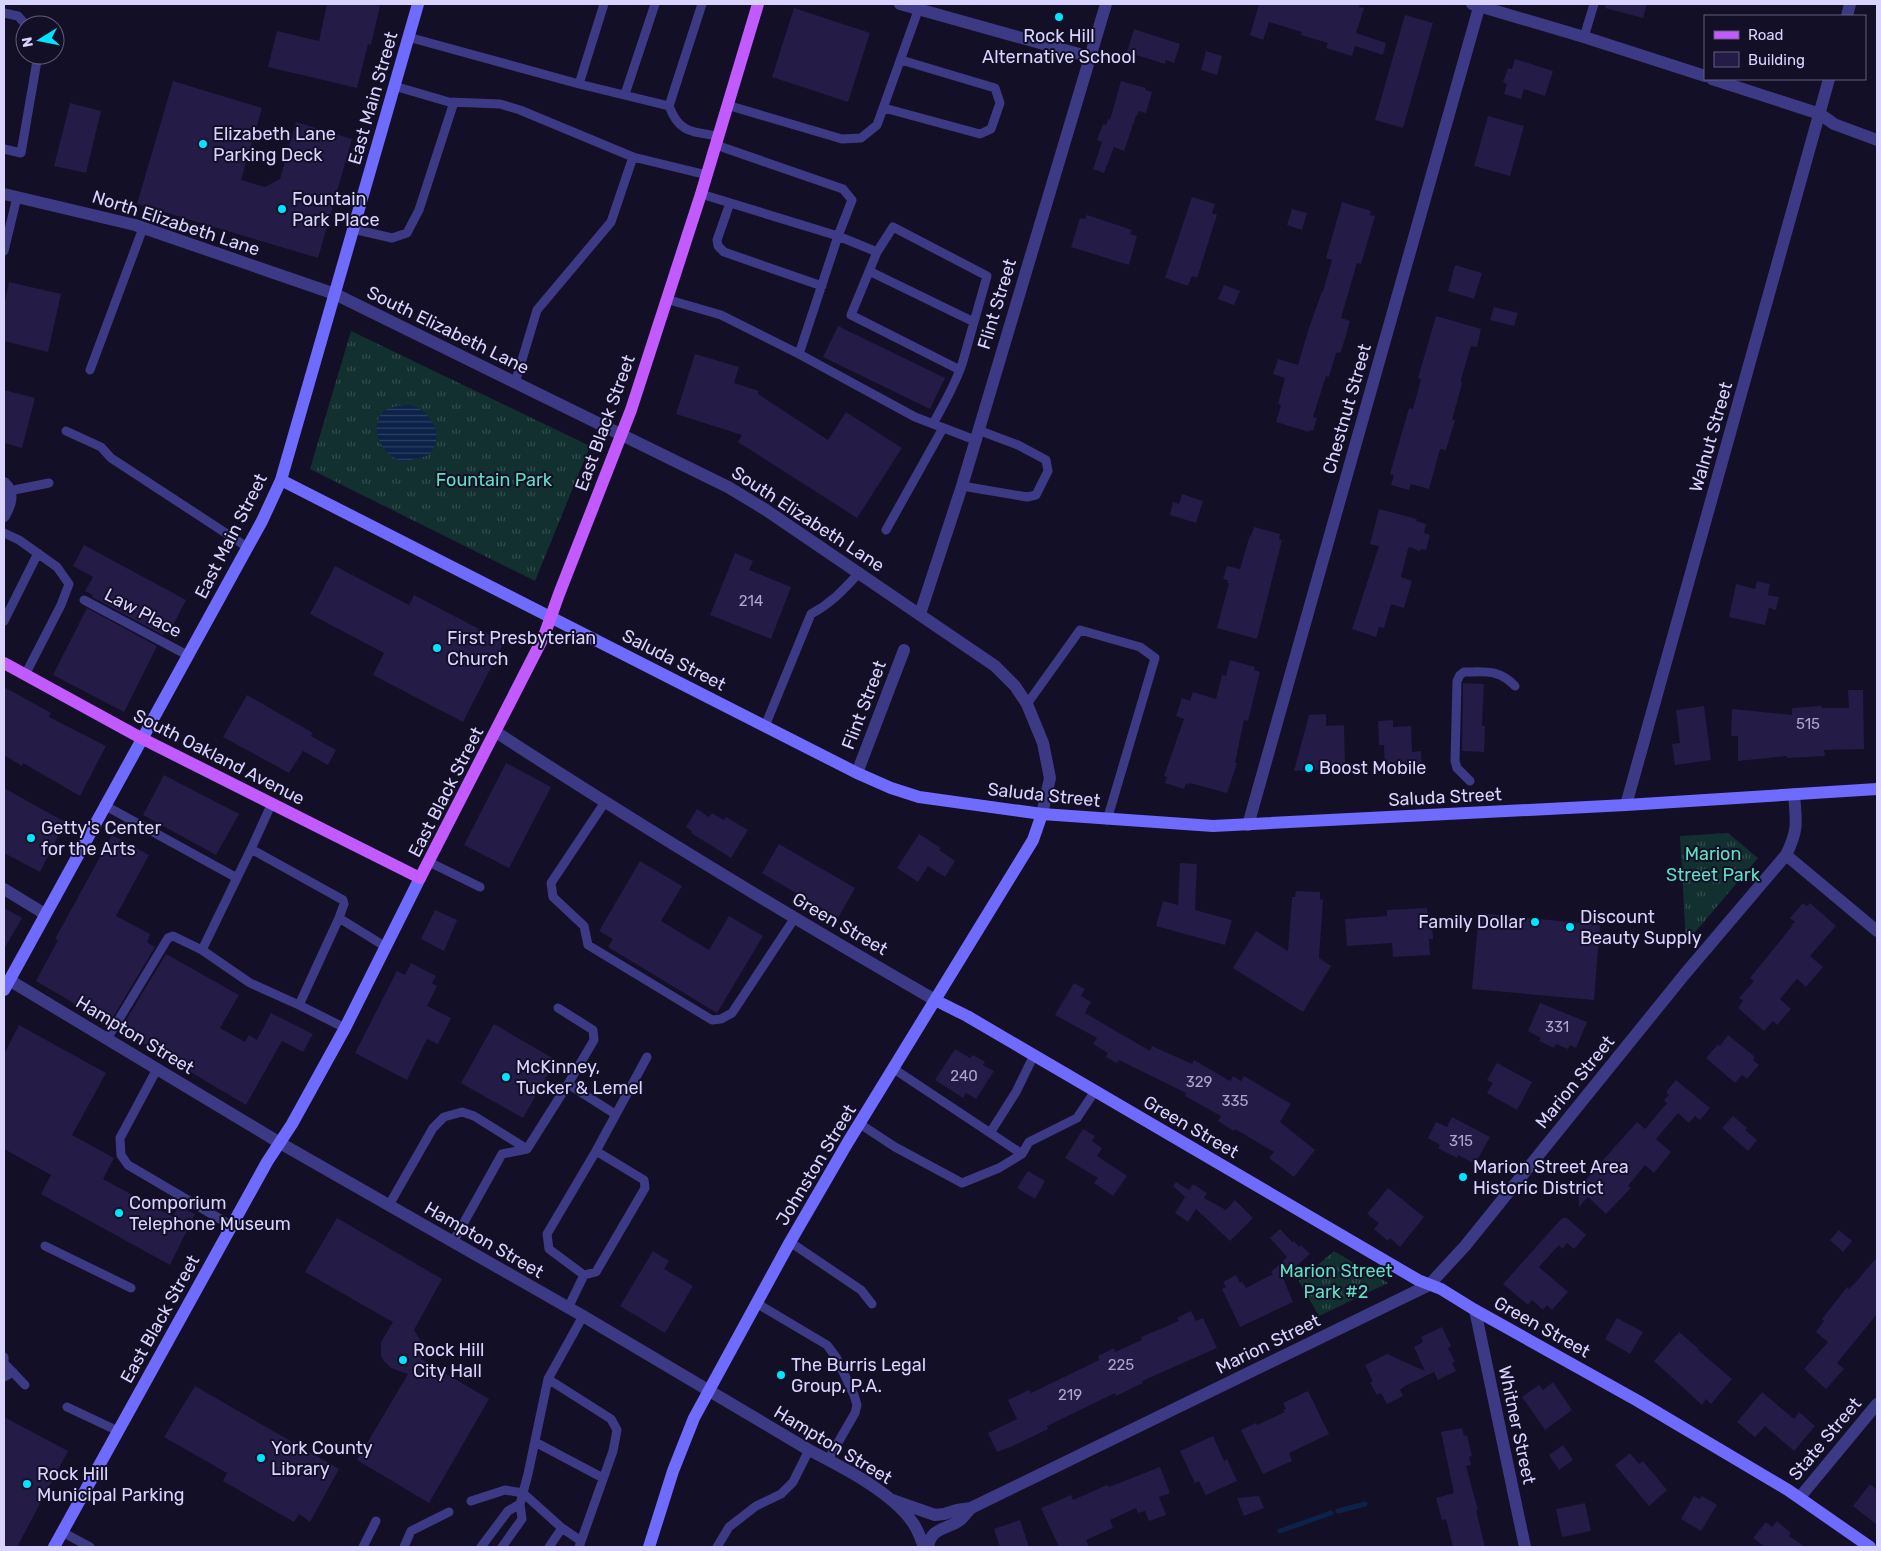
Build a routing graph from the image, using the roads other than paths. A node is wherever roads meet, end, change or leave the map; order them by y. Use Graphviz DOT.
graph roads {
  1 [pos="418,4"];
  2 [pos="604,4"];
  3 [pos="655,4"];
  4 [pos="702,4"];
  5 [pos="758,4"];
  6 [pos="900,4"];
  7 [pos="1106,4"];
  8 [pos="1477,4"];
  9 [pos="1594,4"];
  10 [pos="919,7"];
  11 [pos="1584,37"];
  12 [pos="408,38"];
  13 [pos="1090,57"];
  14 [pos="901,60"];
  15 [pos="36,65"];
  16 [pos="1704,76"];
  17 [pos="1715,80"];
  18 [pos="1830,80"];
  19 [pos="578,84"];
  20 [pos="394,86"];
  21 [pos="625,94"];
  22 [pos="454,102"];
  23 [pos="727,105"];
  24 [pos="669,106"];
  25 [pos="884,108"];
  26 [pos="1820,114"];
  27 [pos="1877,140"];
  28 [pos="717,141"];
  29 [pos="4,149"];
  30 [pos="633,157"];
  31 [pos="707,175"];
  32 [pos="4,194"];
  33 [pos="701,194"];
  34 [pos="17,196"];
  35 [pos="730,203"];
  36 [pos="143,228"];
  37 [pos="353,229"];
  38 [pos="838,236"];
  39 [pos="4,251"];
  40 [pos="877,252"];
  41 [pos="869,271"];
  42 [pos="822,286"];
  43 [pos="335,294"];
  44 [pos="666,298"];
  45 [pos="974,322"];
  46 [pos="799,354"];
  47 [pos="90,370"];
  48 [pos="960,370"];
  49 [pos="515,383"];
  50 [pos="933,424"];
  51 [pos="943,428"];
  52 [pos="66,431"];
  53 [pos="620,435"];
  54 [pos="976,435"];
  55 [pos="281,480"];
  56 [pos="49,483"];
  57 [pos="962,486"];
  58 [pos="6,487"];
  59 [pos="4,516"];
  60 [pos="886,530"];
  61 [pos="4,534"];
  62 [pos="247,547"];
  63 [pos="38,553"];
  64 [pos="860,572"];
  65 [pos="84,600"];
  66 [pos="920,614"];
  67 [pos="551,618"];
  68 [pos="4,621"];
  69 [pos="904,650"];
  70 [pos="187,655"];
  71 [pos="4,663"];
  72 [pos="25,675"];
  73 [pos="1515,686"];
  74 [pos="1027,704"];
  75 [pos="765,726"];
  76 [pos="496,732"];
  77 [pos="141,738"];
  78 [pos="857,773"];
  79 [pos="1470,781"];
  80 [pos="1877,789"];
  81 [pos="1794,794"];
  82 [pos="605,802"];
  83 [pos="272,803"];
  84 [pos="104,805"];
  85 [pos="1626,805"];
  86 [pos="1042,814"];
  87 [pos="1107,820"];
  88 [pos="1248,825"];
  89 [pos="252,849"];
  90 [pos="1786,855"];
  91 [pos="429,862"];
  92 [pos="237,878"];
  93 [pos="420,878"];
  94 [pos="480,888"];
  95 [pos="4,889"];
  96 [pos="45,914"];
  97 [pos="339,918"];
  98 [pos="794,919"];
  99 [pos="1877,931"];
  100 [pos="386,947"];
  101 [pos="202,950"];
  102 [pos="6,985"];
  103 [pos="935,1000"];
  104 [pos="299,1005"];
  105 [pos="558,1008"];
  106 [pos="345,1028"];
  107 [pos="107,1039"];
  108 [pos="1034,1055"];
  109 [pos="647,1057"];
  110 [pos="157,1069"];
  111 [pos="894,1069"];
  112 [pos="568,1084"];
  113 [pos="1095,1091"];
  114 [pos="616,1114"];
  115 [pos="860,1124"];
  116 [pos="990,1133"];
  117 [pos="280,1144"];
  118 [pos="527,1149"];
  119 [pos="596,1151"];
  120 [pos="1022,1154"];
  121 [pos="389,1205"];
  122 [pos="232,1226"];
  123 [pos="453,1242"];
  124 [pos="790,1242"];
  125 [pos="45,1246"];
  126 [pos="584,1275"];
  127 [pos="1430,1285"];
  128 [pos="131,1288"];
  129 [pos="756,1303"];
  130 [pos="872,1304"];
  131 [pos="568,1308"];
  132 [pos="1475,1310"];
  133 [pos="583,1316"];
  134 [pos="4,1357"];
  135 [pos="13,1372"];
  136 [pos="4,1377"];
  137 [pos="548,1379"];
  138 [pos="25,1384"];
  139 [pos="708,1391"];
  140 [pos="1877,1404"];
  141 [pos="67,1406"];
  142 [pos="118,1431"];
  143 [pos="535,1442"];
  144 [pos="809,1450"];
  145 [pos="828,1460"];
  146 [pos="603,1478"];
  147 [pos="523,1493"];
  148 [pos="1800,1497"];
  149 [pos="892,1500"];
  150 [pos="471,1502"];
  151 [pos="520,1504"];
  152 [pos="971,1508"];
  153 [pos="449,1512"];
  154 [pos="376,1521"];
  155 [pos="562,1528"];
  156 [pos="411,1531"];
  157 [pos="62,1532"];
  158 [pos="483,1544"];
  159 [pos="580,1544"];
  160 [pos="54,1547"];
  161 [pos="90,1547"];
  162 [pos="363,1547"];
  163 [pos="404,1547"];
  164 [pos="409,1547"];
  165 [pos="476,1547"];
  166 [pos="502,1547"];
  167 [pos="549,1547"];
  168 [pos="649,1547"];
  169 [pos="718,1547"];
  170 [pos="924,1547"];
  171 [pos="928,1547"];
  172 [pos="1525,1547"];
  173 [pos="1870,1547"];
  1 -- 12 [label="main road, East Main Street"];
  2 -- 19 [label="lane"];
  3 -- 21 [label="lane"];
  4 -- 24 [label="lane"];
  5 -- 23 [label="main road, East Black Street"];
  6 -- 10 [label="street"];
  7 -- 13 [label="street, Flint Street"];
  8 -- 11 [label="street"];
  8 -- 88 [label="street, Chestnut Street"];
  9 -- 11 [label="lane"];
  10 -- 13 [label="street"];
  10 -- 14 [label="lane"];
  11 -- 16 [label="street"];
  12 -- 19 [label="lane"];
  12 -- 20 [label="main road, East Main Street"];
  13 -- 54 [label="street, Flint Street"];
  14 -- 25 [label="lane"];
  14 -- 25 [label="lane"];
  15 -- 29 [label="lane"];
  17 -- 26 [label="street"];
  18 -- 26 [label="street, Walnut Street"];
  19 -- 21 [label="lane"];
  20 -- 22 [label="lane"];
  20 -- 37 [label="main road, East Main Street"];
  21 -- 24 [label="lane"];
  22 -- 30 [label="lane"];
  22 -- 37 [label="lane"];
  23 -- 25 [label="lane"];
  23 -- 28 [label="main road, East Black Street"];
  24 -- 28 [label="lane"];
  26 -- 27 [label="street"];
  26 -- 85 [label="street, Walnut Street"];
  28 -- 31 [label="main road, East Black Street"];
  28 -- 38 [label="lane"];
  30 -- 31 [label="lane"];
  30 -- 49 [label="lane"];
  31 -- 33 [label="main road, East Black Street"];
  32 -- 34 [label="street, North Elizabeth Lane"];
  33 -- 35 [label="lane"];
  33 -- 44 [label="main road, East Black Street"];
  34 -- 36 [label="street, North Elizabeth Lane"];
  34 -- 39 [label="lane"];
  35 -- 38 [label="lane"];
  35 -- 42 [label="lane"];
  36 -- 43 [label="street, North Elizabeth Lane"];
  36 -- 47 [label="lane"];
  37 -- 43 [label="main road, East Main Street"];
  38 -- 40 [label="lane"];
  38 -- 42 [label="lane"];
  40 -- 41 [label="lane"];
  40 -- 45 [label="lane"];
  41 -- 45 [label="lane"];
  41 -- 48 [label="lane"];
  42 -- 46 [label="lane"];
  43 -- 49 [label="street, South Elizabeth Lane"];
  43 -- 55 [label="main road, East Main Street"];
  44 -- 46 [label="lane"];
  44 -- 53 [label="main road, East Black Street"];
  45 -- 48 [label="lane"];
  46 -- 50 [label="lane"];
  48 -- 50 [label="lane"];
  49 -- 53 [label="street, South Elizabeth Lane"];
  50 -- 51 [label="lane"];
  51 -- 54 [label="lane"];
  51 -- 60 [label="lane"];
  52 -- 62 [label="lane"];
  53 -- 64 [label="street, South Elizabeth Lane"];
  53 -- 67 [label="main road, East Black Street"];
  54 -- 57 [label="street, Flint Street"];
  54 -- 57 [label="lane"];
  55 -- 62 [label="main road, East Main Street"];
  55 -- 67 [label="main road, Saluda Street"];
  56 -- 58 [label="lane"];
  57 -- 66 [label="street, Flint Street"];
  58 -- 59 [label="street"];
  61 -- 63 [label="lane"];
  62 -- 70 [label="main road, East Main Street"];
  63 -- 68 [label="lane"];
  63 -- 72 [label="lane"];
  64 -- 66 [label="street, South Elizabeth Lane"];
  64 -- 75 [label="lane"];
  65 -- 70 [label="lane, Law Place"];
  66 -- 74 [label="street, South Elizabeth Lane"];
  67 -- 75 [label="main road, Saluda Street"];
  67 -- 76 [label="main road, East Black Street"];
  69 -- 78 [label="street, Flint Street"];
  70 -- 77 [label="main road, East Main Street"];
  71 -- 72 [label="main road, South Oakland Avenue"];
  72 -- 77 [label="main road, South Oakland Avenue"];
  73 -- 79 [label="lane"];
  74 -- 86 [label="street, South Elizabeth Lane"];
  74 -- 87 [label="lane"];
  75 -- 78 [label="main road, Saluda Street"];
  76 -- 82 [label="street, Green Street"];
  76 -- 91 [label="main road, East Black Street"];
  77 -- 83 [label="main road, South Oakland Avenue"];
  77 -- 84 [label="main road, East Main Street"];
  78 -- 86 [label="main road, Saluda Street"];
  80 -- 81 [label="main road, Saluda Street"];
  81 -- 85 [label="main road, Saluda Street"];
  81 -- 90 [label="street, Marion Street"];
  82 -- 98 [label="street, Green Street"];
  82 -- 98 [label="lane"];
  83 -- 89 [label="lane"];
  83 -- 93 [label="main road, South Oakland Avenue"];
  84 -- 92 [label="lane"];
  84 -- 96 [label="main road, East Main Street"];
  85 -- 88 [label="main road, Saluda Street"];
  86 -- 87 [label="main road, Saluda Street"];
  86 -- 103 [label="main road, Johnston Street"];
  87 -- 88 [label="main road, Saluda Street"];
  89 -- 92 [label="lane"];
  89 -- 97 [label="lane"];
  90 -- 99 [label="street"];
  90 -- 127 [label="street, Marion Street"];
  91 -- 93 [label="main road, East Black Street"];
  91 -- 94 [label="lane"];
  92 -- 101 [label="lane"];
  93 -- 100 [label="main road, East Black Street"];
  95 -- 96 [label="street"];
  96 -- 102 [label="main road, East Main Street"];
  97 -- 100 [label="lane"];
  97 -- 104 [label="lane"];
  98 -- 103 [label="street, Green Street"];
  100 -- 106 [label="main road, East Black Street"];
  101 -- 104 [label="lane"];
  101 -- 107 [label="lane"];
  102 -- 107 [label="street, Hampton Street"];
  103 -- 108 [label="main road, Green Street"];
  103 -- 111 [label="main road, Johnston Street"];
  104 -- 106 [label="lane"];
  105 -- 112 [label="lane"];
  106 -- 117 [label="main road, East Black Street"];
  107 -- 110 [label="street, Hampton Street"];
  108 -- 113 [label="main road, Green Street"];
  108 -- 116 [label="lane"];
  109 -- 114 [label="lane"];
  110 -- 117 [label="street, Hampton Street"];
  110 -- 122 [label="lane"];
  111 -- 115 [label="main road, Johnston Street"];
  111 -- 116 [label="lane"];
  112 -- 114 [label="lane"];
  112 -- 118 [label="lane"];
  113 -- 120 [label="lane"];
  113 -- 127 [label="main road, Green Street"];
  114 -- 119 [label="lane"];
  115 -- 120 [label="lane"];
  115 -- 124 [label="main road, Johnston Street"];
  116 -- 120 [label="lane"];
  117 -- 121 [label="street, Hampton Street"];
  117 -- 122 [label="main road, East Black Street"];
  118 -- 121 [label="lane"];
  118 -- 123 [label="lane"];
  119 -- 126 [label="lane"];
  119 -- 126 [label="lane"];
  121 -- 123 [label="street, Hampton Street"];
  122 -- 142 [label="main road, East Black Street"];
  123 -- 131 [label="street, Hampton Street"];
  124 -- 129 [label="main road, Johnston Street"];
  124 -- 130 [label="lane"];
  125 -- 128 [label="lane"];
  126 -- 131 [label="lane"];
  127 -- 132 [label="main road, Green Street"];
  127 -- 152 [label="street, Marion Street"];
  129 -- 139 [label="main road, Johnston Street"];
  129 -- 145 [label="lane"];
  131 -- 133 [label="street, Hampton Street"];
  132 -- 148 [label="main road, Green Street"];
  132 -- 172 [label="street, Whitner Street"];
  133 -- 137 [label="lane"];
  133 -- 139 [label="street, Hampton Street"];
  134 -- 135 [label="lane"];
  135 -- 136 [label="lane"];
  135 -- 138 [label="lane"];
  137 -- 143 [label="lane"];
  137 -- 146 [label="lane"];
  139 -- 144 [label="street, Hampton Street"];
  139 -- 168 [label="main road, Johnston Street"];
  140 -- 148 [label="street, State Street"];
  141 -- 142 [label="lane"];
  142 -- 157 [label="main road, East Black Street"];
  143 -- 146 [label="lane"];
  143 -- 147 [label="lane"];
  144 -- 145 [label="street, Hampton Street"];
  144 -- 169 [label="lane"];
  145 -- 149 [label="street, Hampton Street"];
  146 -- 159 [label="lane"];
  147 -- 150 [label="lane"];
  147 -- 151 [label="lane"];
  147 -- 155 [label="lane"];
  148 -- 173 [label="main road, Green Street"];
  149 -- 152 [label="street, Marion Street"];
  149 -- 170 [label="street, Hampton Street"];
  151 -- 158 [label="lane"];
  151 -- 166 [label="lane"];
  152 -- 171 [label="street, Marion Street"];
  153 -- 156 [label="lane"];
  154 -- 162 [label="lane"];
  155 -- 159 [label="lane"];
  155 -- 167 [label="lane"];
  156 -- 163 [label="lane"];
  156 -- 164 [label="lane"];
  157 -- 160 [label="main road, East Black Street"];
  157 -- 161 [label="lane"];
  158 -- 165 [label="lane"];
}
